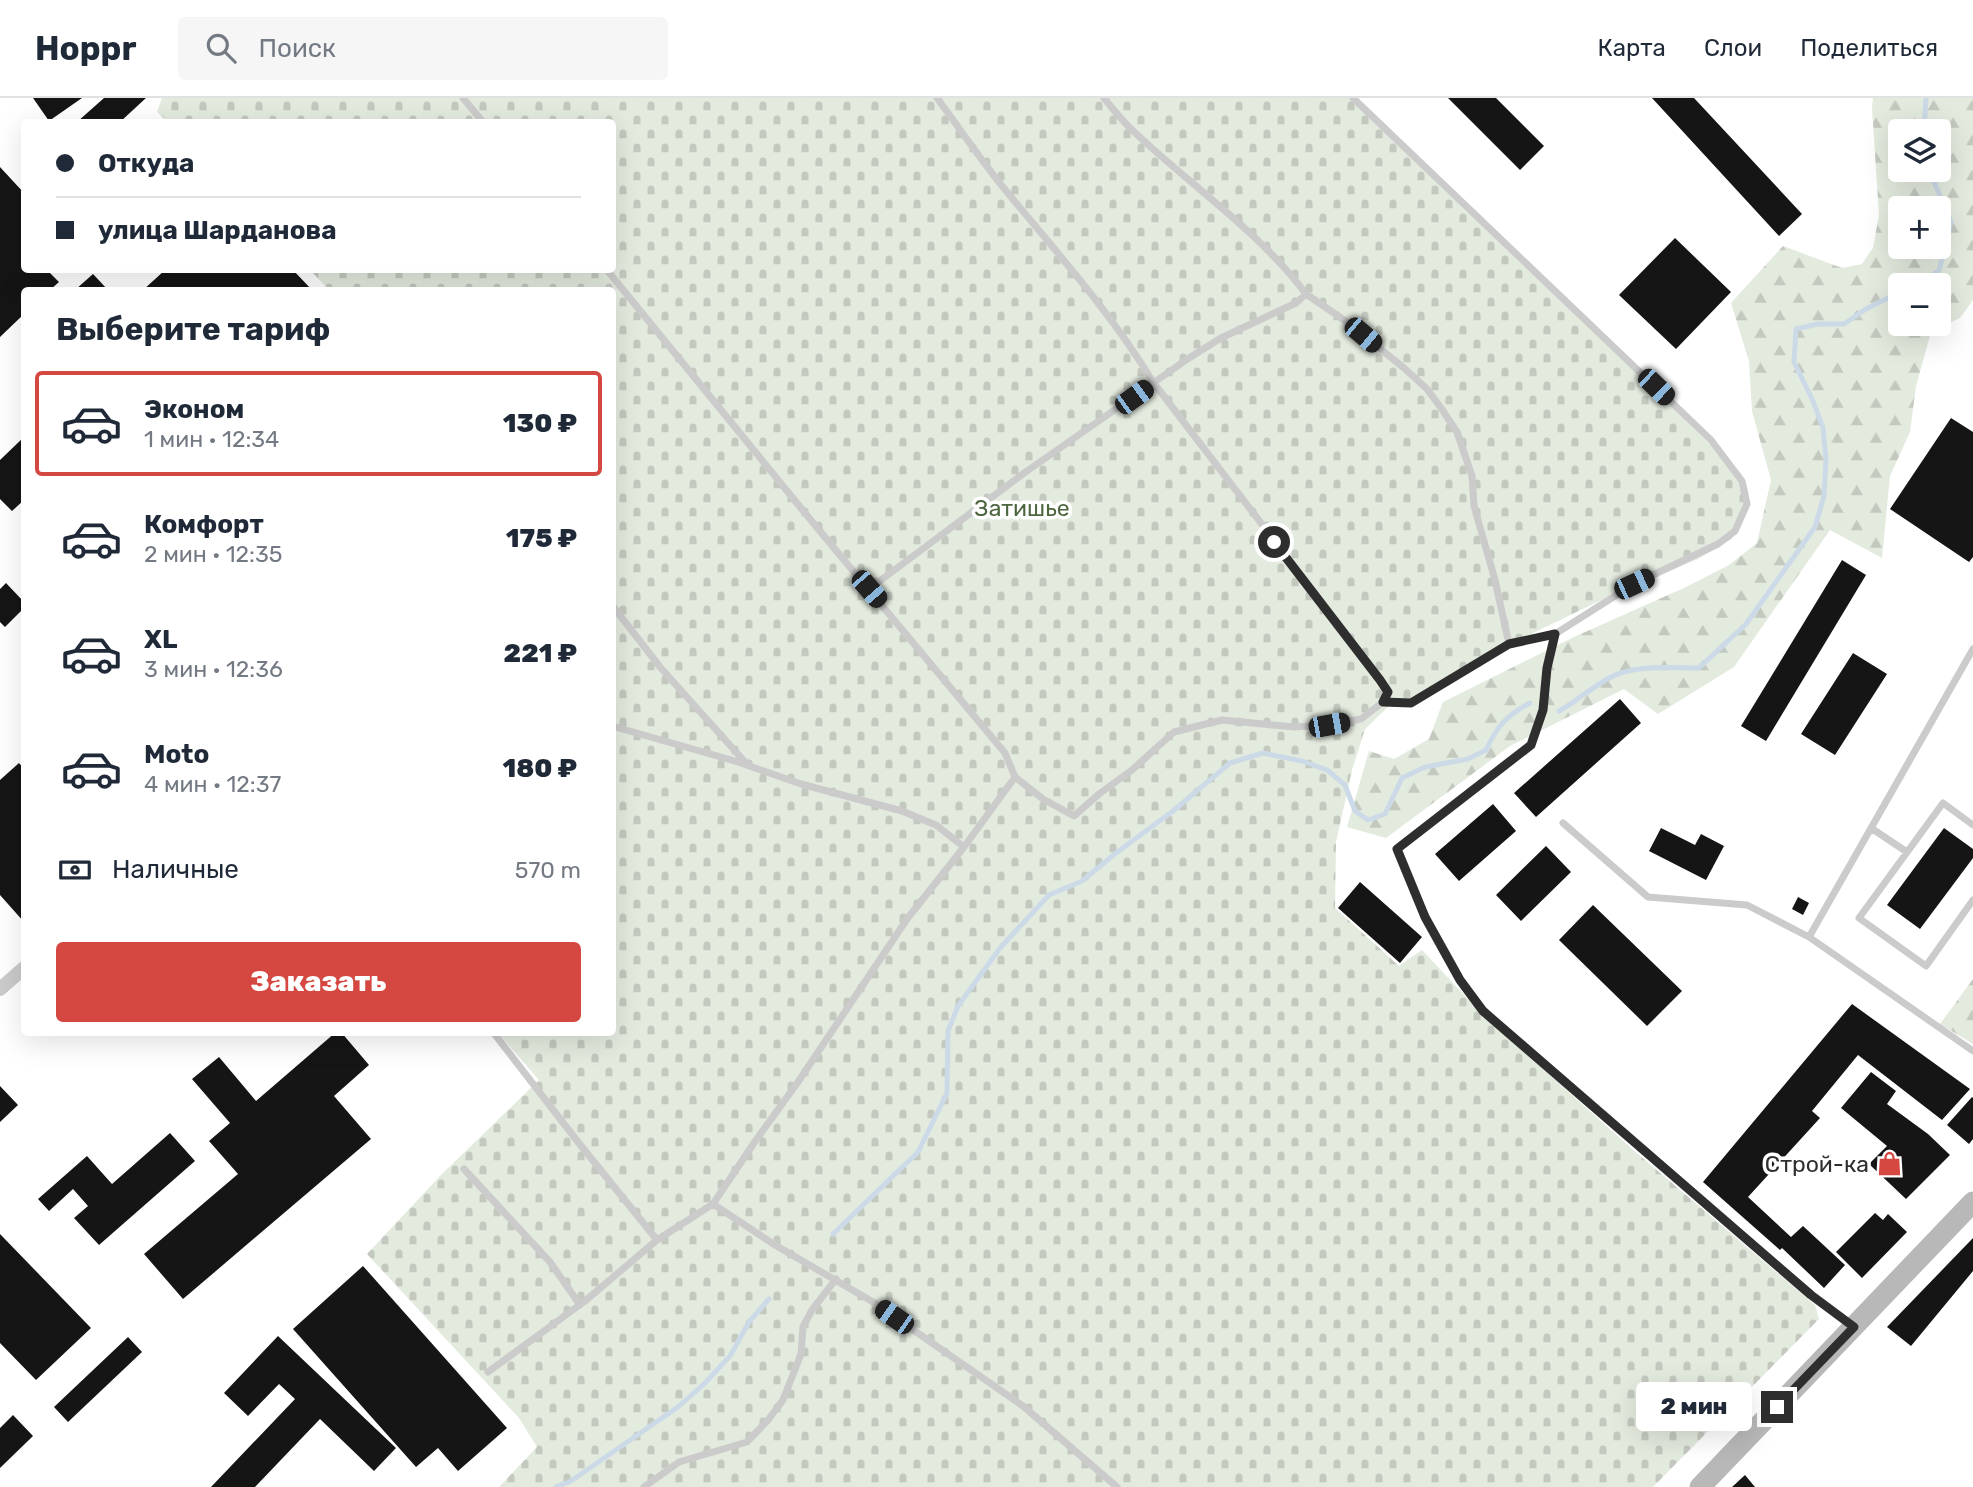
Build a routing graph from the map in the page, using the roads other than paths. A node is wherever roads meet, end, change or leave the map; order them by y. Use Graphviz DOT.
graph roads {
  1 [pos="463,98"];
  2 [pos="937,98"];
  3 [pos="1104,98"];
  4 [pos="1353,98"];
  5 [pos="480,119"];
  6 [pos="609,273"];
  7 [pos="1306,293"];
  8 [pos="1153,383"];
  9 [pos="869,589"];
  10 [pos="616,611"];
  11 [pos="1555,634"];
  12 [pos="1509,644"];
  13 [pos="1973,649"];
  14 [pos="1383,702"];
  15 [pos="616,727"];
  16 [pos="748,765"];
  17 [pos="1014,777"];
  18 [pos="1563,823"];
  19 [pos="1973,825"];
  20 [pos="1871,828"];
  21 [pos="964,847"];
  22 [pos="1907,852"];
  23 [pos="1973,900"];
  24 [pos="1809,937"];
  25 [pos="21,971"];
  26 [pos="0,989"];
  27 [pos="496,1036"];
  28 [pos="1973,1051"];
  29 [pos="464,1169"];
  30 [pos="1973,1202"];
  31 [pos="713,1204"];
  32 [pos="657,1240"];
  33 [pos="836,1279"];
  34 [pos="580,1305"];
  35 [pos="1854,1327"];
  36 [pos="488,1372"];
  37 [pos="644,1487"];
  38 [pos="1117,1487"];
  39 [pos="1700,1487"];
  1 -- 5 [label="lane"];
  2 -- 8 [label="lane"];
  3 -- 7 [label="lane"];
  4 -- 11 [label="lane"];
  6 -- 9 [label="lane"];
  7 -- 8 [label="lane"];
  7 -- 12 [label="lane"];
  8 -- 9 [label="lane"];
  8 -- 14 [label="lane"];
  9 -- 17 [label="lane"];
  10 -- 16 [label="lane"];
  11 -- 12 [label="lane"];
  11 -- 35 [label="lane"];
  12 -- 14 [label="lane"];
  13 -- 20 [label="lane"];
  14 -- 17 [label="lane"];
  15 -- 16 [label="lane"];
  16 -- 21 [label="lane"];
  17 -- 21 [label="lane"];
  18 -- 24 [label="lane"];
  19 -- 22 [label="lane"];
  20 -- 22 [label="lane"];
  20 -- 24 [label="lane"];
  21 -- 31 [label="lane"];
  22 -- 23 [label="lane"];
  24 -- 28 [label="lane"];
  25 -- 26 [label="street"];
  27 -- 32 [label="lane"];
  29 -- 34 [label="lane"];
  30 -- 35 [label="main road"];
  31 -- 32 [label="lane"];
  31 -- 33 [label="lane"];
  32 -- 34 [label="lane"];
  33 -- 37 [label="lane"];
  33 -- 38 [label="lane"];
  34 -- 36 [label="lane"];
  35 -- 39 [label="main road"];
}
